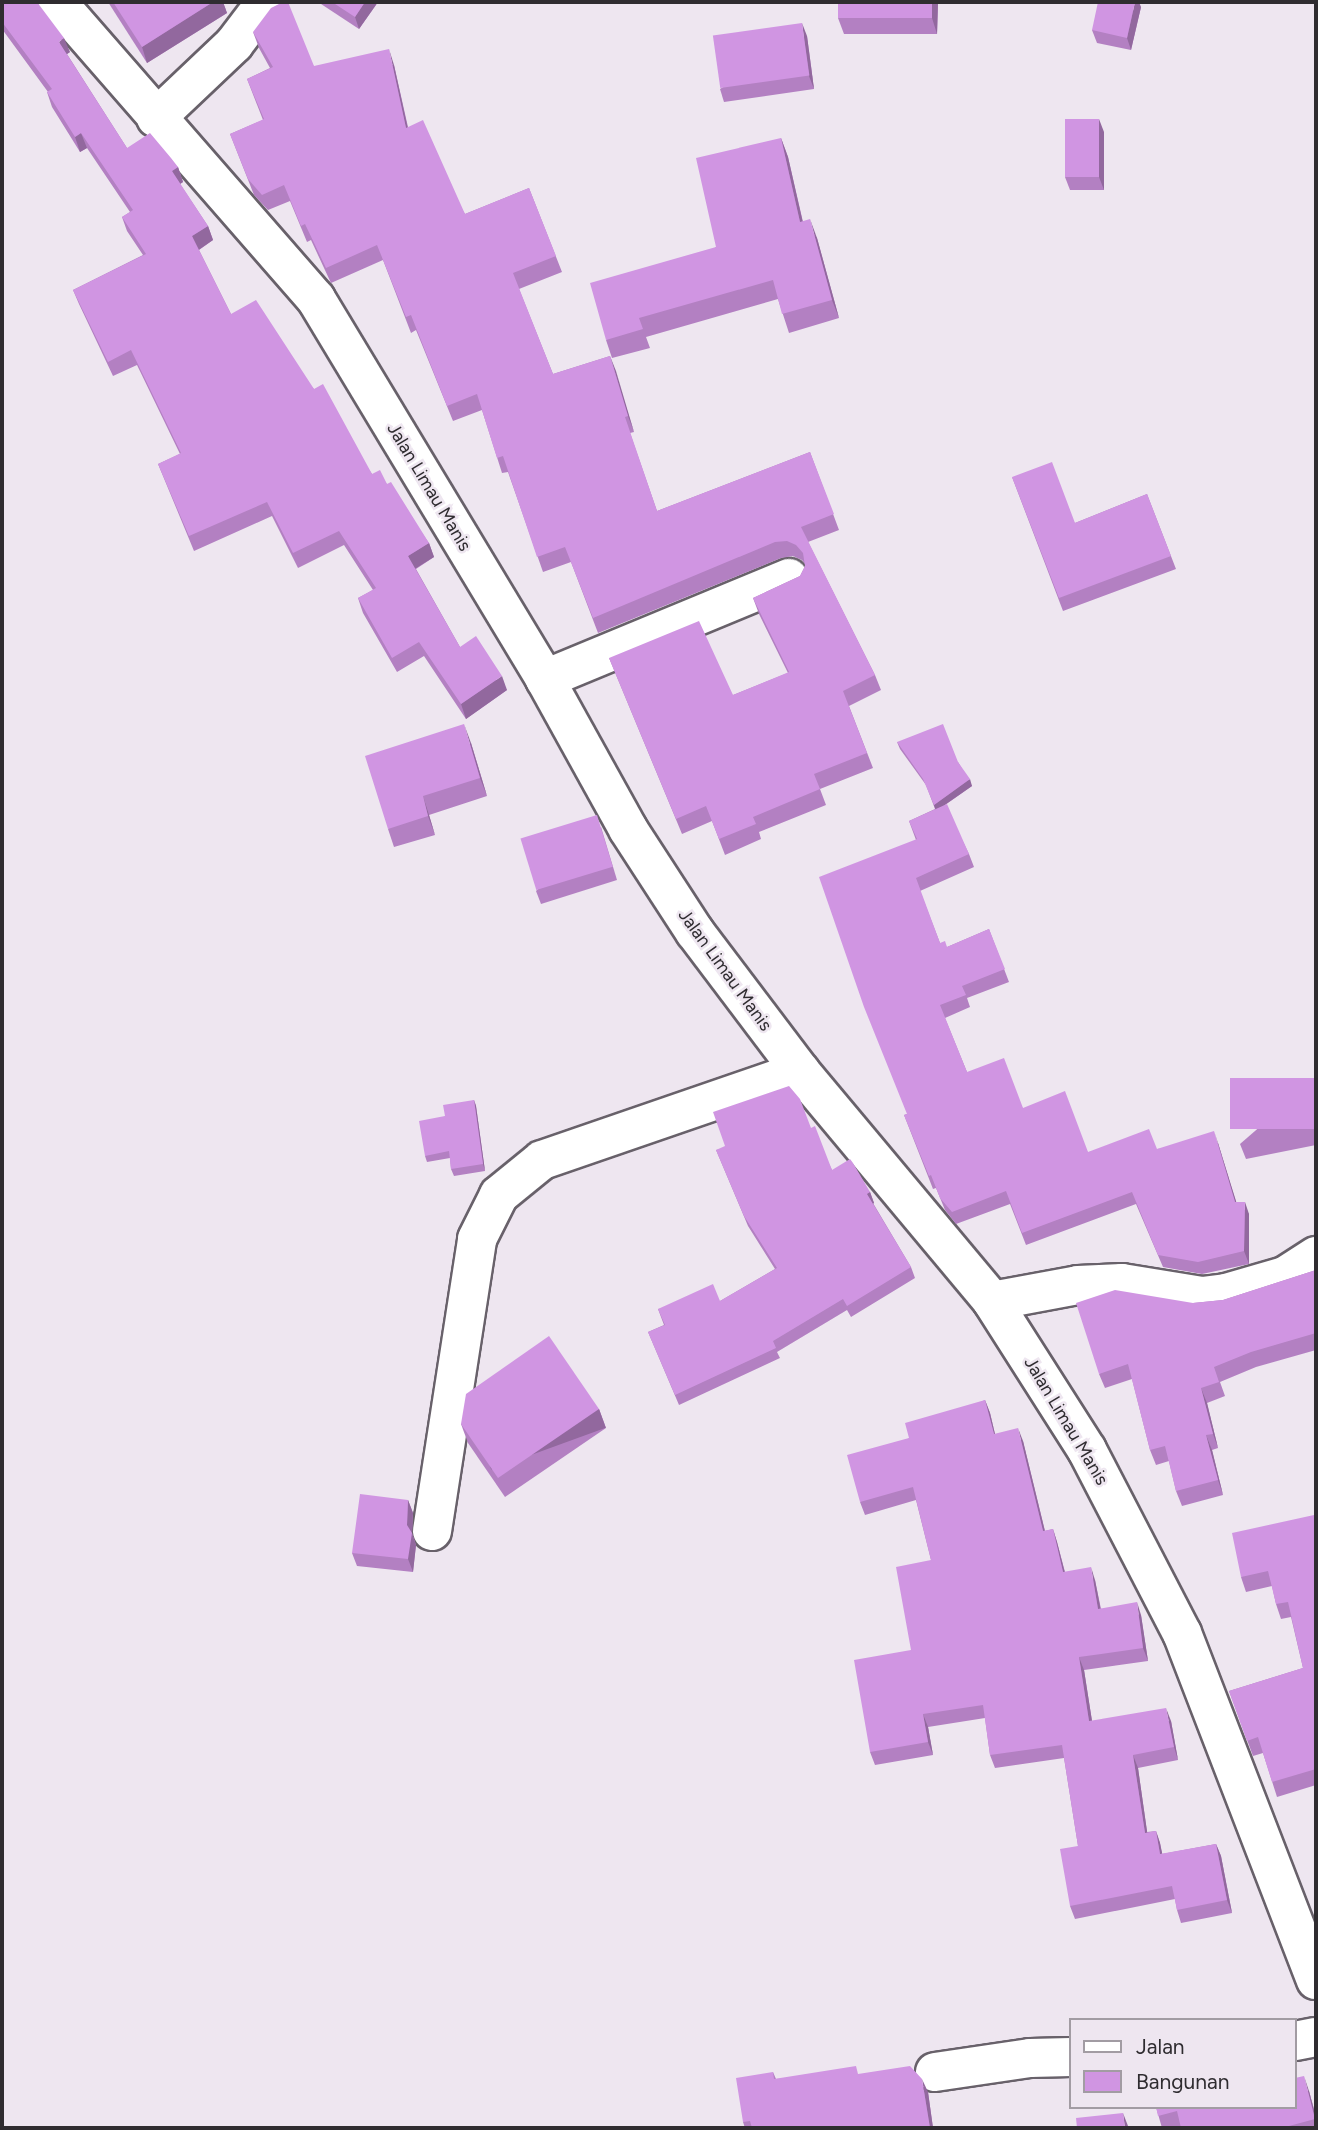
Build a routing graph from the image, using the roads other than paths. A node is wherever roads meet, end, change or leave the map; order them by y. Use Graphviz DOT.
graph roads {
  1 [pos="57,2"];
  2 [pos="266,2"];
  3 [pos="156,118"];
  4 [pos="789,578"];
  5 [pos="545,679"];
  6 [pos="800,1071"];
  7 [pos="1316,1256"];
  8 [pos="992,1301"];
  9 [pos="432,1531"];
  10 [pos="1316,1980"];
  11 [pos="1316,2037"];
  12 [pos="1297,2041"];
  13 [pos="1070,2057"];
  14 [pos="935,2072"];
  1 -- 3 [label="street, Jalan Limau Manis"];
  2 -- 3 [label="street"];
  3 -- 5 [label="street, Jalan Limau Manis"];
  4 -- 5 [label="street"];
  5 -- 6 [label="street, Jalan Limau Manis"];
  6 -- 8 [label="street, Jalan Limau Manis"];
  6 -- 9 [label="street"];
  7 -- 8 [label="street"];
  8 -- 10 [label="street, Jalan Limau Manis"];
  11 -- 12 [label="street"];
  13 -- 14 [label="street"];
}
